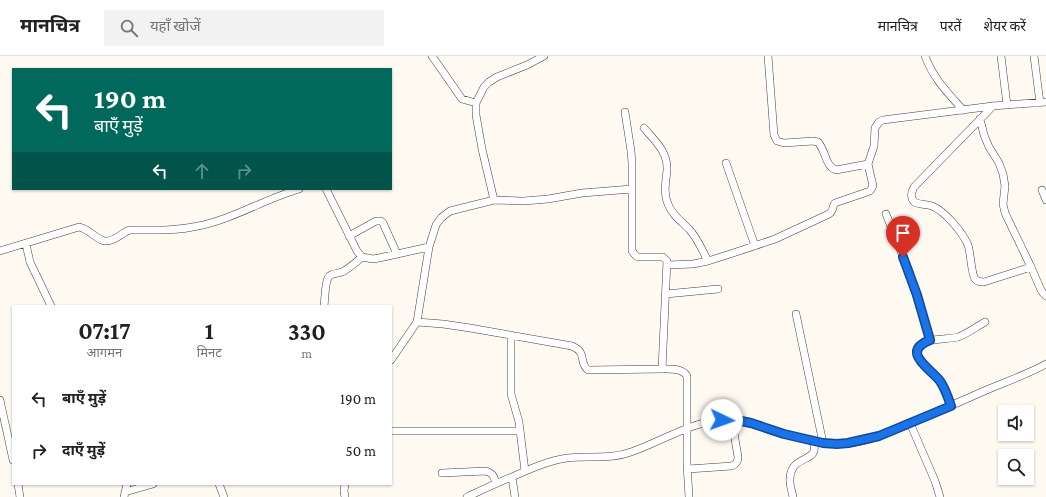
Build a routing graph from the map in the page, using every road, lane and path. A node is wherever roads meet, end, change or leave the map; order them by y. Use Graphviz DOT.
graph roads {
  1 [pos="432,56"];
  2 [pos="544,56"];
  3 [pos="768,56"];
  4 [pos="925,56"];
  5 [pos="1001,56"];
  6 [pos="1034,56"];
  7 [pos="1043,102"];
  8 [pos="476,104"];
  9 [pos="1007,105"];
  10 [pos="993,106"];
  11 [pos="963,110"];
  12 [pos="625,112"];
  13 [pos="980,119"];
  14 [pos="644,128"];
  15 [pos="726,163"];
  16 [pos="868,164"];
  17 [pos="632,189"];
  18 [pos="296,190"];
  19 [pos="326,190"];
  20 [pos="1042,190"];
  21 [pos="494,200"];
  22 [pos="1046,200"];
  23 [pos="886,214"];
  24 [pos="349,236"];
  25 [pos="26,244"];
  26 [pos="755,246"];
  27 [pos="429,247"];
  28 [pos="0,251"];
  29 [pos="397,254"];
  30 [pos="362,257"];
  31 [pos="708,261"];
  32 [pos="667,265"];
  33 [pos="1031,267"];
  34 [pos="718,289"];
  35 [pos="666,294"];
  36 [pos="1046,296"];
  37 [pos="51,305"];
  38 [pos="324,305"];
  39 [pos="796,314"];
  40 [pos="417,322"];
  41 [pos="985,322"];
  42 [pos="511,335"];
  43 [pos="930,340"];
  44 [pos="392,359"];
  45 [pos="1046,364"];
  46 [pos="662,368"];
  47 [pos="0,400"];
  48 [pos="951,406"];
  49 [pos="732,421"];
  50 [pos="910,423"];
  51 [pos="688,429"];
  52 [pos="392,431"];
  53 [pos="520,431"];
  54 [pos="814,441"];
  55 [pos="823,443"];
  56 [pos="12,455"];
  57 [pos="688,469"];
  58 [pos="525,471"];
  59 [pos="442,473"];
  60 [pos="512,477"];
  61 [pos="496,483"];
  62 [pos="18,485"];
  63 [pos="150,485"];
  64 [pos="219,485"];
  65 [pos="345,485"];
  66 [pos="125,494"];
  67 [pos="20,497"];
  68 [pos="224,497"];
  69 [pos="345,497"];
  70 [pos="467,497"];
  71 [pos="515,497"];
  72 [pos="689,497"];
  73 [pos="793,497"];
  74 [pos="940,497"];
  1 -- 8 [label="street"];
  2 -- 8 [label="street"];
  3 -- 16 [label="street"];
  4 -- 11 [label="street"];
  5 -- 9 [label="street"];
  6 -- 7 [label="street"];
  7 -- 9 [label="street"];
  8 -- 21 [label="street"];
  9 -- 10 [label="street"];
  10 -- 11 [label="street"];
  10 -- 13 [label="street"];
  11 -- 16 [label="street"];
  12 -- 17 [label="street"];
  13 -- 33 [label="street"];
  13 -- 33 [label="street"];
  14 -- 31 [label="street"];
  15 -- 26 [label="street"];
  16 -- 26 [label="street"];
  17 -- 21 [label="street"];
  17 -- 32 [label="street"];
  18 -- 25 [label="street"];
  19 -- 24 [label="street"];
  20 -- 22 [label="street"];
  21 -- 27 [label="street"];
  23 -- 43 [label="street"];
  24 -- 29 [label="street"];
  24 -- 30 [label="street"];
  25 -- 28 [label="street"];
  25 -- 37 [label="street"];
  26 -- 31 [label="street"];
  27 -- 29 [label="street"];
  27 -- 40 [label="street"];
  29 -- 30 [label="street"];
  30 -- 38 [label="street"];
  31 -- 32 [label="street"];
  32 -- 35 [label="street"];
  33 -- 36 [label="street"];
  34 -- 35 [label="street"];
  35 -- 46 [label="street"];
  39 -- 55 [label="street"];
  40 -- 42 [label="street"];
  40 -- 44 [label="street"];
  41 -- 43 [label="street"];
  42 -- 46 [label="street"];
  42 -- 53 [label="street"];
  43 -- 48 [label="street"];
  45 -- 48 [label="street"];
  46 -- 51 [label="street"];
  47 -- 56 [label="street"];
  48 -- 50 [label="street"];
  49 -- 51 [label="street"];
  49 -- 54 [label="street"];
  49 -- 57 [label="street"];
  50 -- 55 [label="street"];
  50 -- 74 [label="street"];
  51 -- 57 [label="street"];
  51 -- 58 [label="street"];
  52 -- 53 [label="street"];
  53 -- 58 [label="street"];
  54 -- 55 [label="street"];
  54 -- 73 [label="street"];
  57 -- 72 [label="street"];
  58 -- 60 [label="street"];
  59 -- 61 [label="street"];
  60 -- 61 [label="street"];
  60 -- 71 [label="street"];
  61 -- 70 [label="street"];
  62 -- 67 [label="street"];
  63 -- 66 [label="street"];
  64 -- 68 [label="street"];
  65 -- 69 [label="street"];
}
